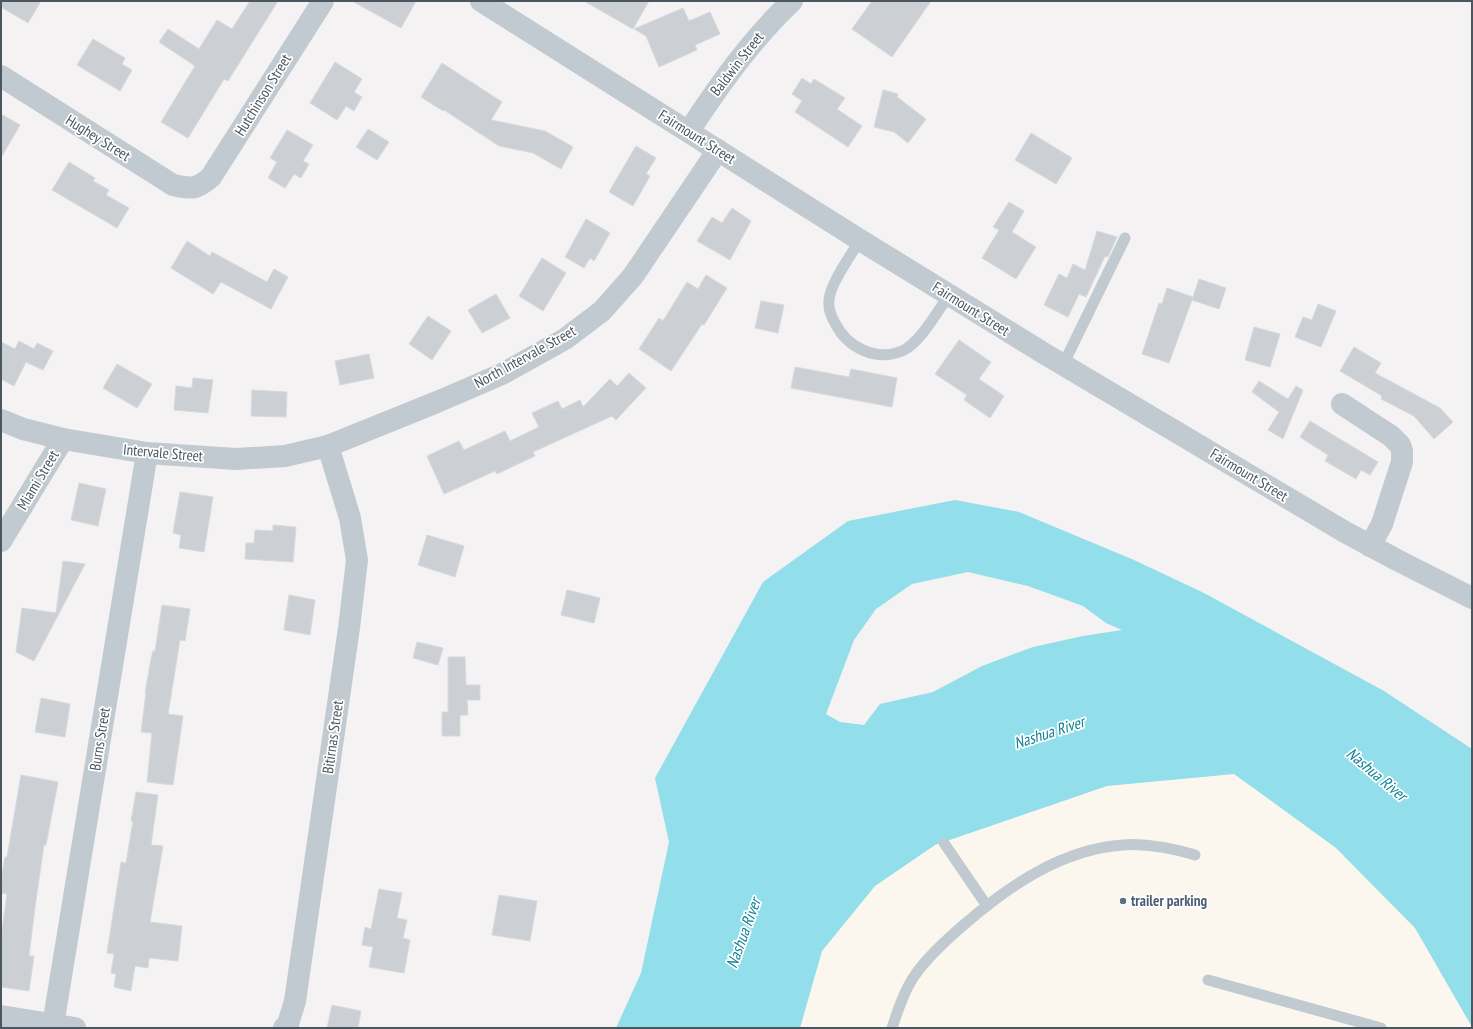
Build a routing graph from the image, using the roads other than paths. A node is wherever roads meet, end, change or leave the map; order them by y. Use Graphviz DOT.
graph roads {
  1 [pos="323,1"];
  2 [pos="481,1"];
  3 [pos="792,1"];
  4 [pos="1,76"];
  5 [pos="689,131"];
  6 [pos="718,150"];
  7 [pos="199,187"];
  8 [pos="1125,238"];
  9 [pos="860,240"];
  10 [pos="949,295"];
  11 [pos="1063,365"];
  12 [pos="1342,404"];
  13 [pos="1,420"];
  14 [pos="63,440"];
  15 [pos="328,446"];
  16 [pos="147,453"];
  17 [pos="1,541"];
  18 [pos="1370,546"];
  19 [pos="1472,598"];
  20 [pos="944,843"];
  21 [pos="1195,855"];
  22 [pos="987,906"];
  23 [pos="1208,980"];
  24 [pos="1,1016"];
  25 [pos="53,1025"];
  26 [pos="75,1028"];
  27 [pos="284,1028"];
  28 [pos="892,1028"];
  29 [pos="1381,1028"];
  1 -- 7 [label="street, Hutchinson Street"];
  2 -- 5 [label="street, Fairmount Street"];
  3 -- 5 [label="street, Baldwin Street"];
  4 -- 7 [label="street, Hughey Street"];
  5 -- 6 [label="street, Fairmount Street"];
  6 -- 9 [label="street, Fairmount Street"];
  6 -- 15 [label="street, North Intervale Street"];
  8 -- 11 [label="lane"];
  9 -- 10 [label="street, Fairmount Street"];
  9 -- 10 [label="lane"];
  10 -- 11 [label="street, Fairmount Street"];
  11 -- 18 [label="street, Fairmount Street"];
  12 -- 18 [label="street"];
  13 -- 14 [label="street, Intervale Street"];
  14 -- 16 [label="street, Intervale Street"];
  14 -- 17 [label="street, Miami Street"];
  15 -- 16 [label="street, Intervale Street"];
  15 -- 27 [label="street, Bitirnas Street"];
  16 -- 25 [label="street, Burns Street"];
  18 -- 19 [label="street, Fairmount Street"];
  20 -- 22 [label="lane"];
  21 -- 22 [label="lane"];
  22 -- 28 [label="lane"];
  23 -- 29 [label="lane"];
  24 -- 25 [label="street"];
  25 -- 26 [label="street"];
}
